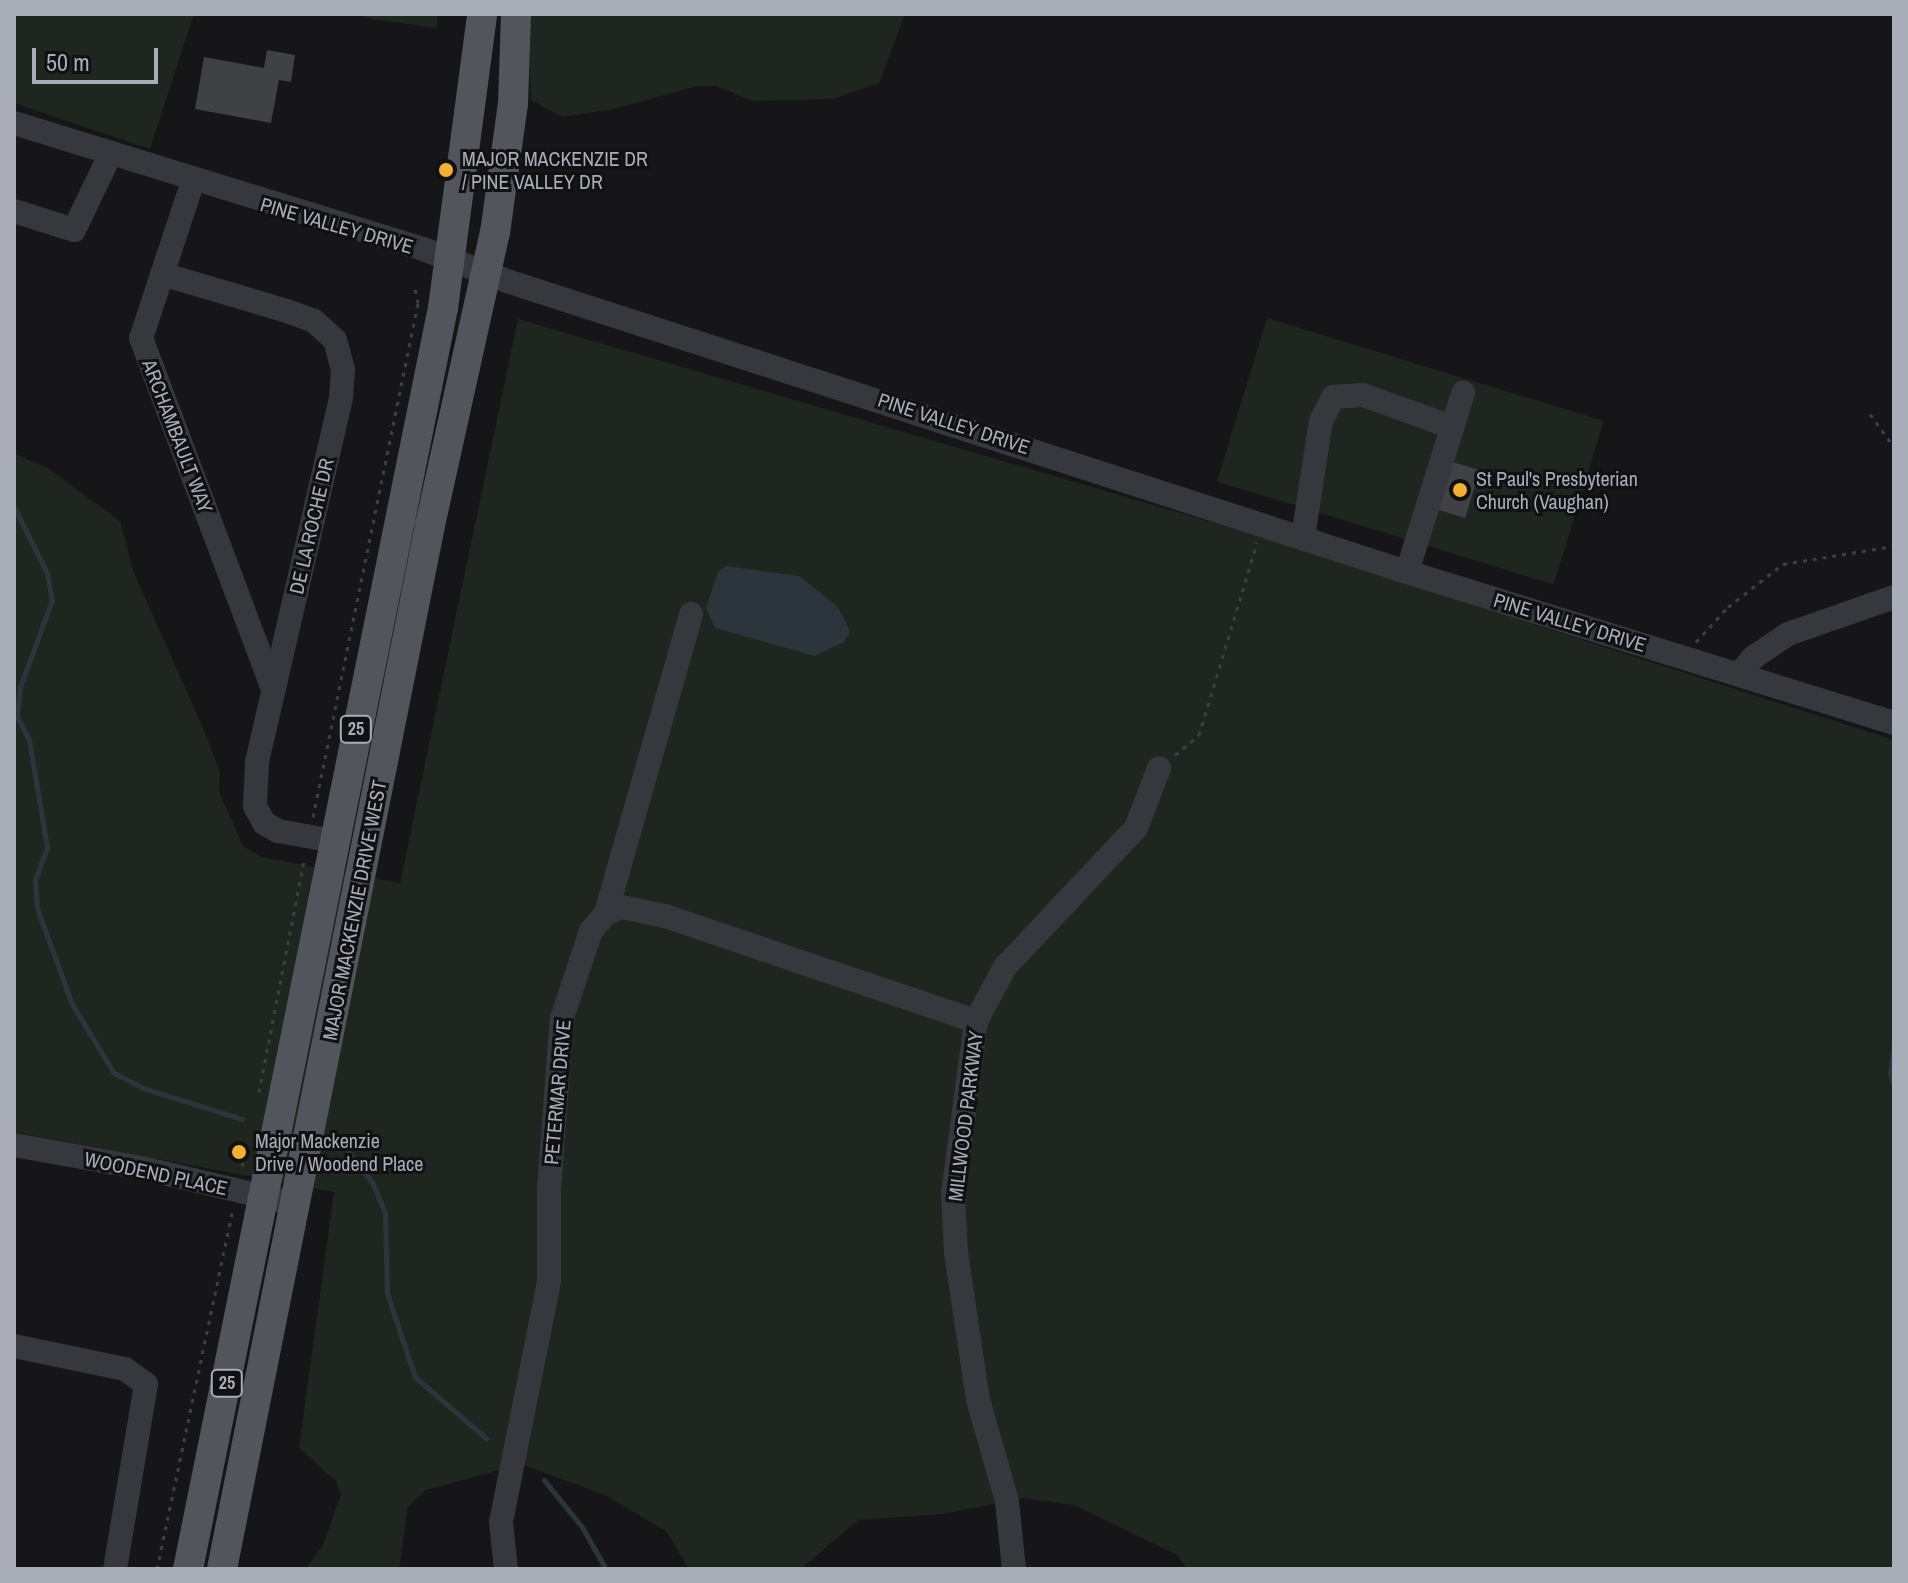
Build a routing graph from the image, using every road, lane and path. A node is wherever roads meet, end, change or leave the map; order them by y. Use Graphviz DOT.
graph roads {
  1 [pos="482,14"];
  2 [pos="516,14"];
  3 [pos="14,123"];
  4 [pos="110,155"];
  5 [pos="193,181"];
  6 [pos="14,211"];
  7 [pos="450,262"];
  8 [pos="162,274"];
  9 [pos="487,274"];
  10 [pos="414,284"];
  11 [pos="1463,393"];
  12 [pos="1870,414"];
  13 [pos="1452,427"];
  14 [pos="1894,447"];
  15 [pos="1263,524"];
  16 [pos="1303,537"];
  17 [pos="1894,546"];
  18 [pos="1407,572"];
  19 [pos="1894,597"];
  20 [pos="691,614"];
  21 [pos="1682,656"];
  22 [pos="1739,674"];
  23 [pos="273,689"];
  24 [pos="1894,723"];
  25 [pos="1159,768"];
  26 [pos="322,838"];
  27 [pos="606,913"];
  28 [pos="976,1021"];
  29 [pos="256,1107"];
  30 [pos="250,1137"];
  31 [pos="14,1145"];
  32 [pos="242,1166"];
  33 [pos="267,1197"];
  34 [pos="297,1204"];
  35 [pos="232,1213"];
  36 [pos="14,1346"];
  37 [pos="115,1569"];
  38 [pos="157,1569"];
  39 [pos="188,1569"];
  40 [pos="222,1569"];
  41 [pos="506,1569"];
  42 [pos="1014,1569"];
  1 -- 7 [label="main road, MAJOR MACKENZIE DRIVE WEST / 25"];
  2 -- 9 [label="main road, MAJOR MACKENZIE DRIVE WEST / 25"];
  3 -- 4 [label="street, PINE VALLEY DRIVE"];
  4 -- 5 [label="street, PINE VALLEY DRIVE"];
  4 -- 6 [label="street"];
  5 -- 7 [label="street, PINE VALLEY DRIVE"];
  5 -- 8 [label="street, ARCHAMBAULT WAY"];
  7 -- 9 [label="street, PINE VALLEY DRIVE"];
  7 -- 26 [label="main road, MAJOR MACKENZIE DRIVE WEST / 25"];
  8 -- 23 [label="street, ARCHAMBAULT WAY"];
  8 -- 23 [label="street, DE LA ROCHE DR"];
  9 -- 15 [label="street, PINE VALLEY DRIVE"];
  9 -- 34 [label="main road, MAJOR MACKENZIE DRIVE WEST / 25"];
  10 -- 26 [label="path"];
  11 -- 13 [label="street"];
  12 -- 14 [label="path"];
  13 -- 16 [label="street"];
  13 -- 18 [label="street"];
  15 -- 16 [label="street, PINE VALLEY DRIVE"];
  15 -- 25 [label="path"];
  16 -- 18 [label="street, PINE VALLEY DRIVE"];
  17 -- 21 [label="path"];
  18 -- 21 [label="street, PINE VALLEY DRIVE"];
  19 -- 22 [label="street"];
  20 -- 27 [label="street, PETERMAR DRIVE"];
  21 -- 22 [label="street, PINE VALLEY DRIVE"];
  22 -- 24 [label="street, PINE VALLEY DRIVE"];
  23 -- 26 [label="street, DE LA ROCHE DR"];
  25 -- 28 [label="street, MILLWOOD PARKWAY"];
  26 -- 29 [label="path"];
  26 -- 33 [label="main road, MAJOR MACKENZIE DRIVE WEST / 25"];
  27 -- 28 [label="street"];
  27 -- 41 [label="street, PETERMAR DRIVE"];
  28 -- 42 [label="street, MILLWOOD PARKWAY"];
  30 -- 32 [label="path"];
  31 -- 33 [label="street, WOODEND PLACE"];
  33 -- 34 [label="street, WOODEND PLACE"];
  33 -- 39 [label="main road, MAJOR MACKENZIE DRIVE WEST / 25"];
  34 -- 40 [label="main road, MAJOR MACKENZIE DRIVE WEST / 25"];
  35 -- 38 [label="path"];
  36 -- 37 [label="street"];
}
